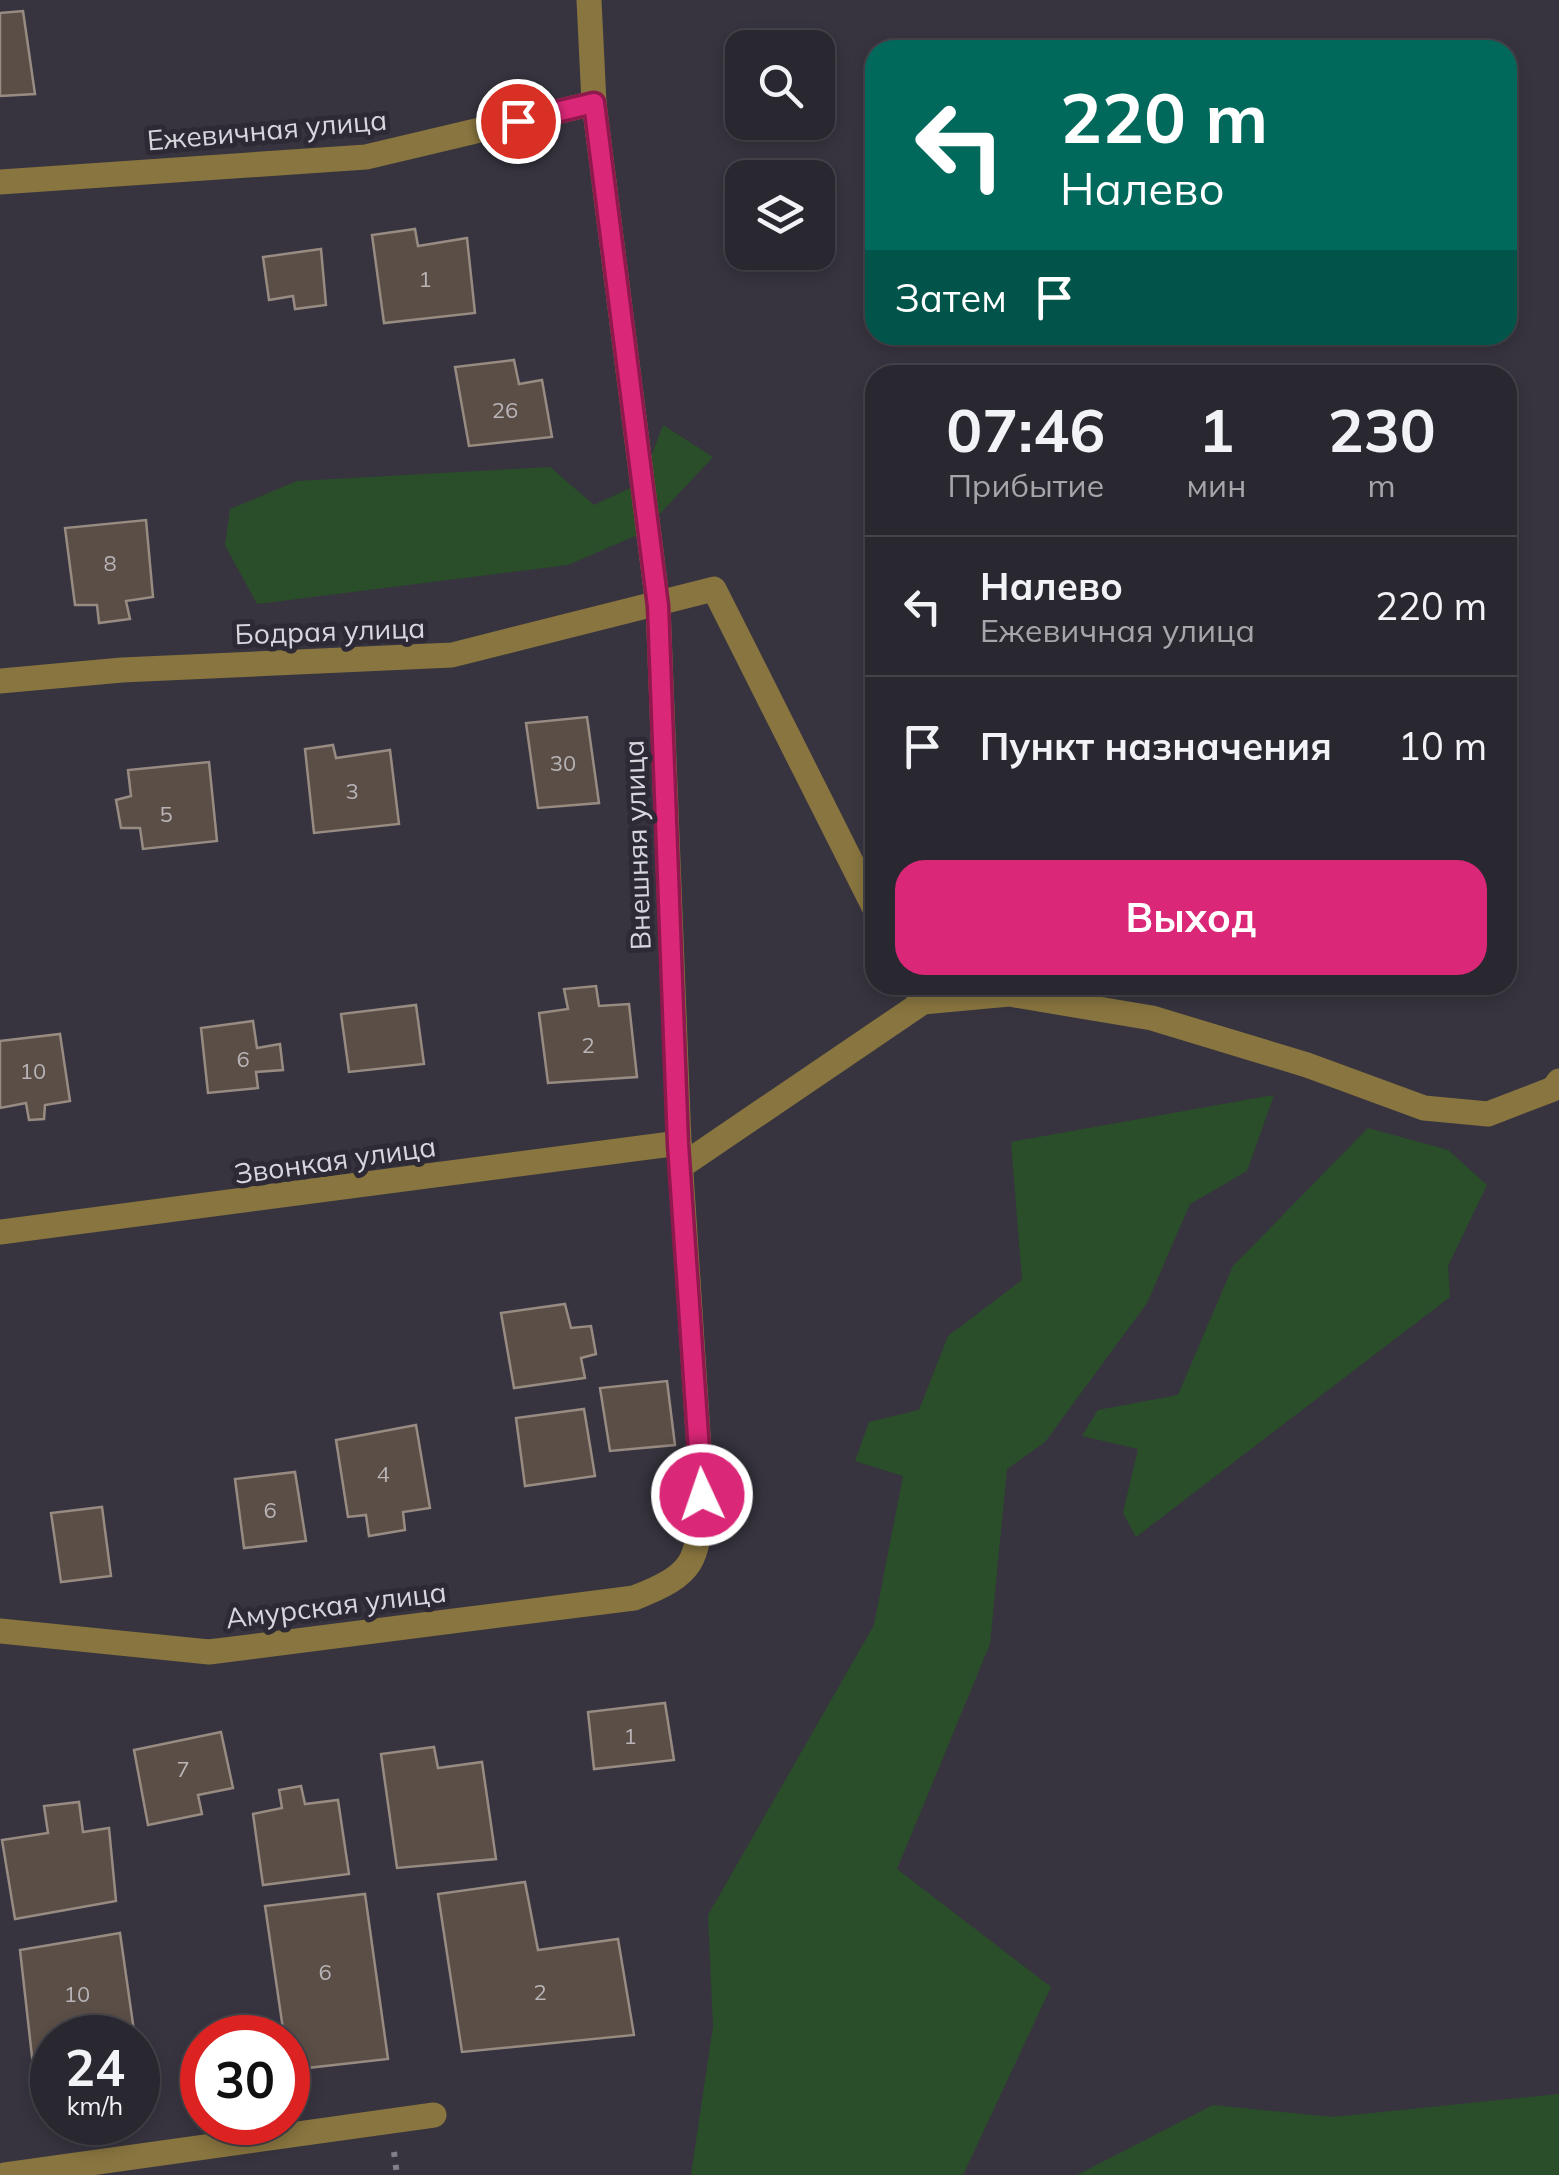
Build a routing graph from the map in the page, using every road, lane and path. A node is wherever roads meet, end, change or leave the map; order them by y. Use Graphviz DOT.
graph roads {
  1 [pos="589,0"];
  2 [pos="594,103"];
  3 [pos="0,182"];
  4 [pos="658,606"];
  5 [pos="0,681"];
  6 [pos="865,889"];
  7 [pos="917,995"];
  8 [pos="1015,995"];
  9 [pos="1559,1081"];
  10 [pos="679,1155"];
  11 [pos="0,1232"];
  12 [pos="676,1582"];
  13 [pos="0,1632"];
  14 [pos="434,2115"];
  15 [pos="5,2175"];
  1 -- 2 [label="street, Внешняя улица"];
  2 -- 3 [label="street, Ежевичная улица"];
  2 -- 4 [label="street, Внешняя улица"];
  4 -- 5 [label="street, Бодрая улица"];
  4 -- 6 [label="street, Бодрая улица"];
  4 -- 10 [label="street, Внешняя улица"];
  7 -- 10 [label="street"];
  8 -- 9 [label="street"];
  10 -- 11 [label="street, Звонкая улица"];
  10 -- 12 [label="street, Внешняя улица"];
  12 -- 13 [label="street, Амурская улица"];
  14 -- 15 [label="street"];
}
